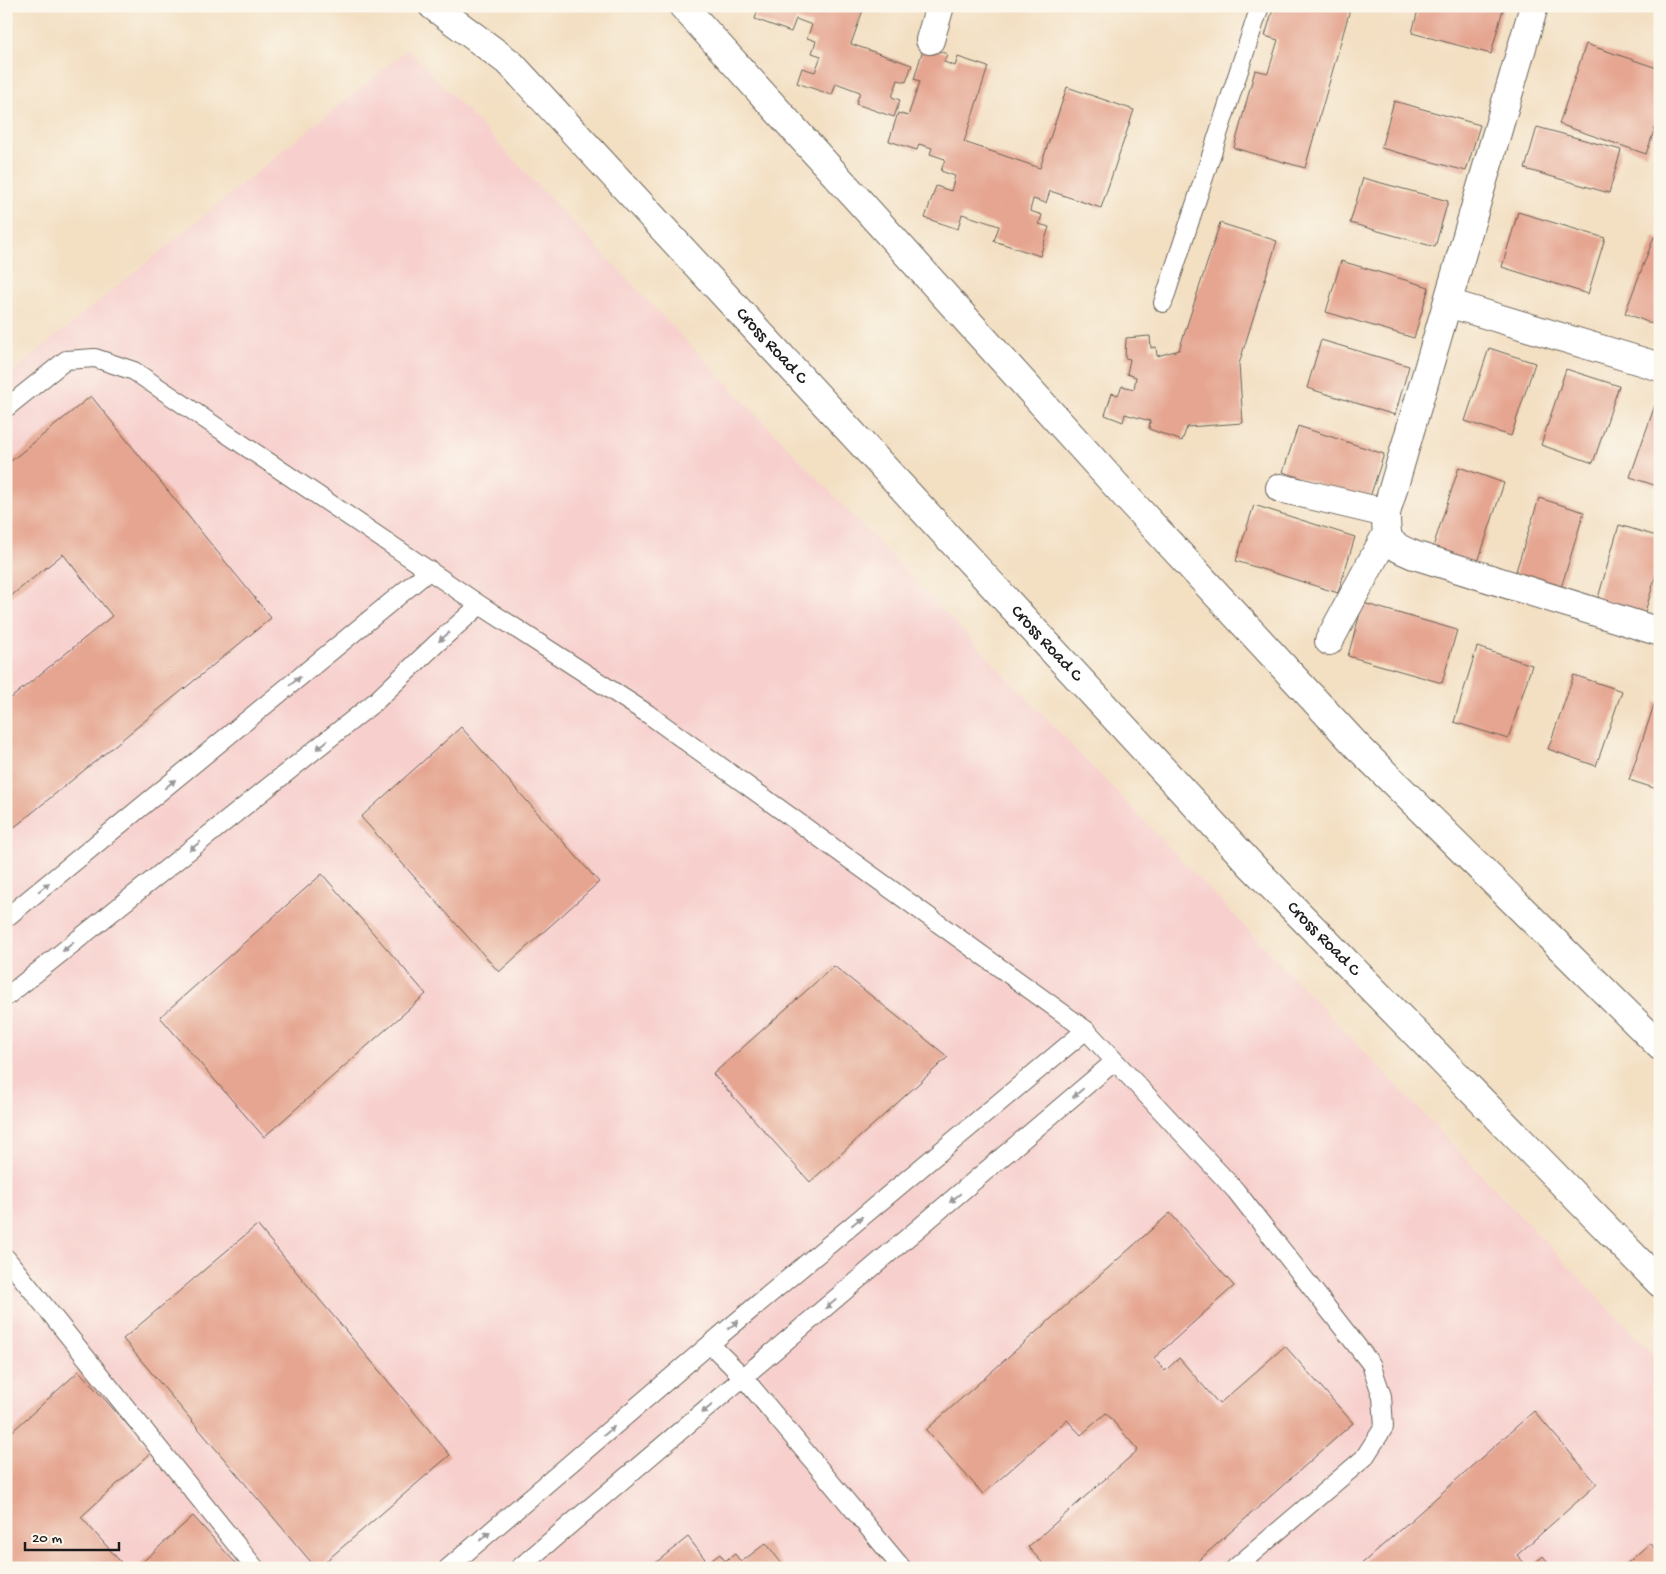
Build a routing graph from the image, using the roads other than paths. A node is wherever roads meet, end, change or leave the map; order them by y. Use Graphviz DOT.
graph roads {
  1 [pos="433,6"];
  2 [pos="683,6"];
  3 [pos="940,6"];
  4 [pos="1260,6"];
  5 [pos="1534,6"];
  6 [pos="930,40"];
  7 [pos="1163,303"];
  8 [pos="1448,303"];
  9 [pos="1660,367"];
  10 [pos="6,408"];
  11 [pos="1280,488"];
  12 [pos="1386,524"];
  13 [pos="430,570"];
  14 [pos="480,605"];
  15 [pos="1660,632"];
  16 [pos="1329,641"];
  17 [pos="6,918"];
  18 [pos="6,997"];
  19 [pos="1086,1030"];
  20 [pos="1660,1046"];
  21 [pos="1116,1061"];
  22 [pos="6,1258"];
  23 [pos="1660,1282"];
  24 [pos="710,1344"];
  25 [pos="744,1378"];
  26 [pos="255,1568"];
  27 [pos="448,1568"];
  28 [pos="519,1568"];
  29 [pos="902,1568"];
  30 [pos="1235,1568"];
  1 -- 23 [label="street, Cross Road C"];
  2 -- 20 [label="street"];
  3 -- 6 [label="street"];
  4 -- 7 [label="lane"];
  5 -- 8 [label="street"];
  8 -- 9 [label="street"];
  8 -- 12 [label="street"];
  10 -- 13 [label="lane"];
  11 -- 12 [label="street"];
  12 -- 15 [label="street"];
  12 -- 16 [label="street"];
  13 -- 14 [label="lane"];
  17 -- 13 [label="lane, one-way"];
  14 -- 18 [label="lane, one-way"];
  14 -- 19 [label="lane"];
  19 -- 21 [label="lane"];
  24 -- 19 [label="lane, one-way"];
  21 -- 25 [label="lane, one-way"];
  21 -- 30 [label="lane"];
  22 -- 26 [label="lane"];
  24 -- 25 [label="lane"];
  27 -- 24 [label="lane, one-way"];
  25 -- 28 [label="lane, one-way"];
  25 -- 29 [label="lane"];
}
